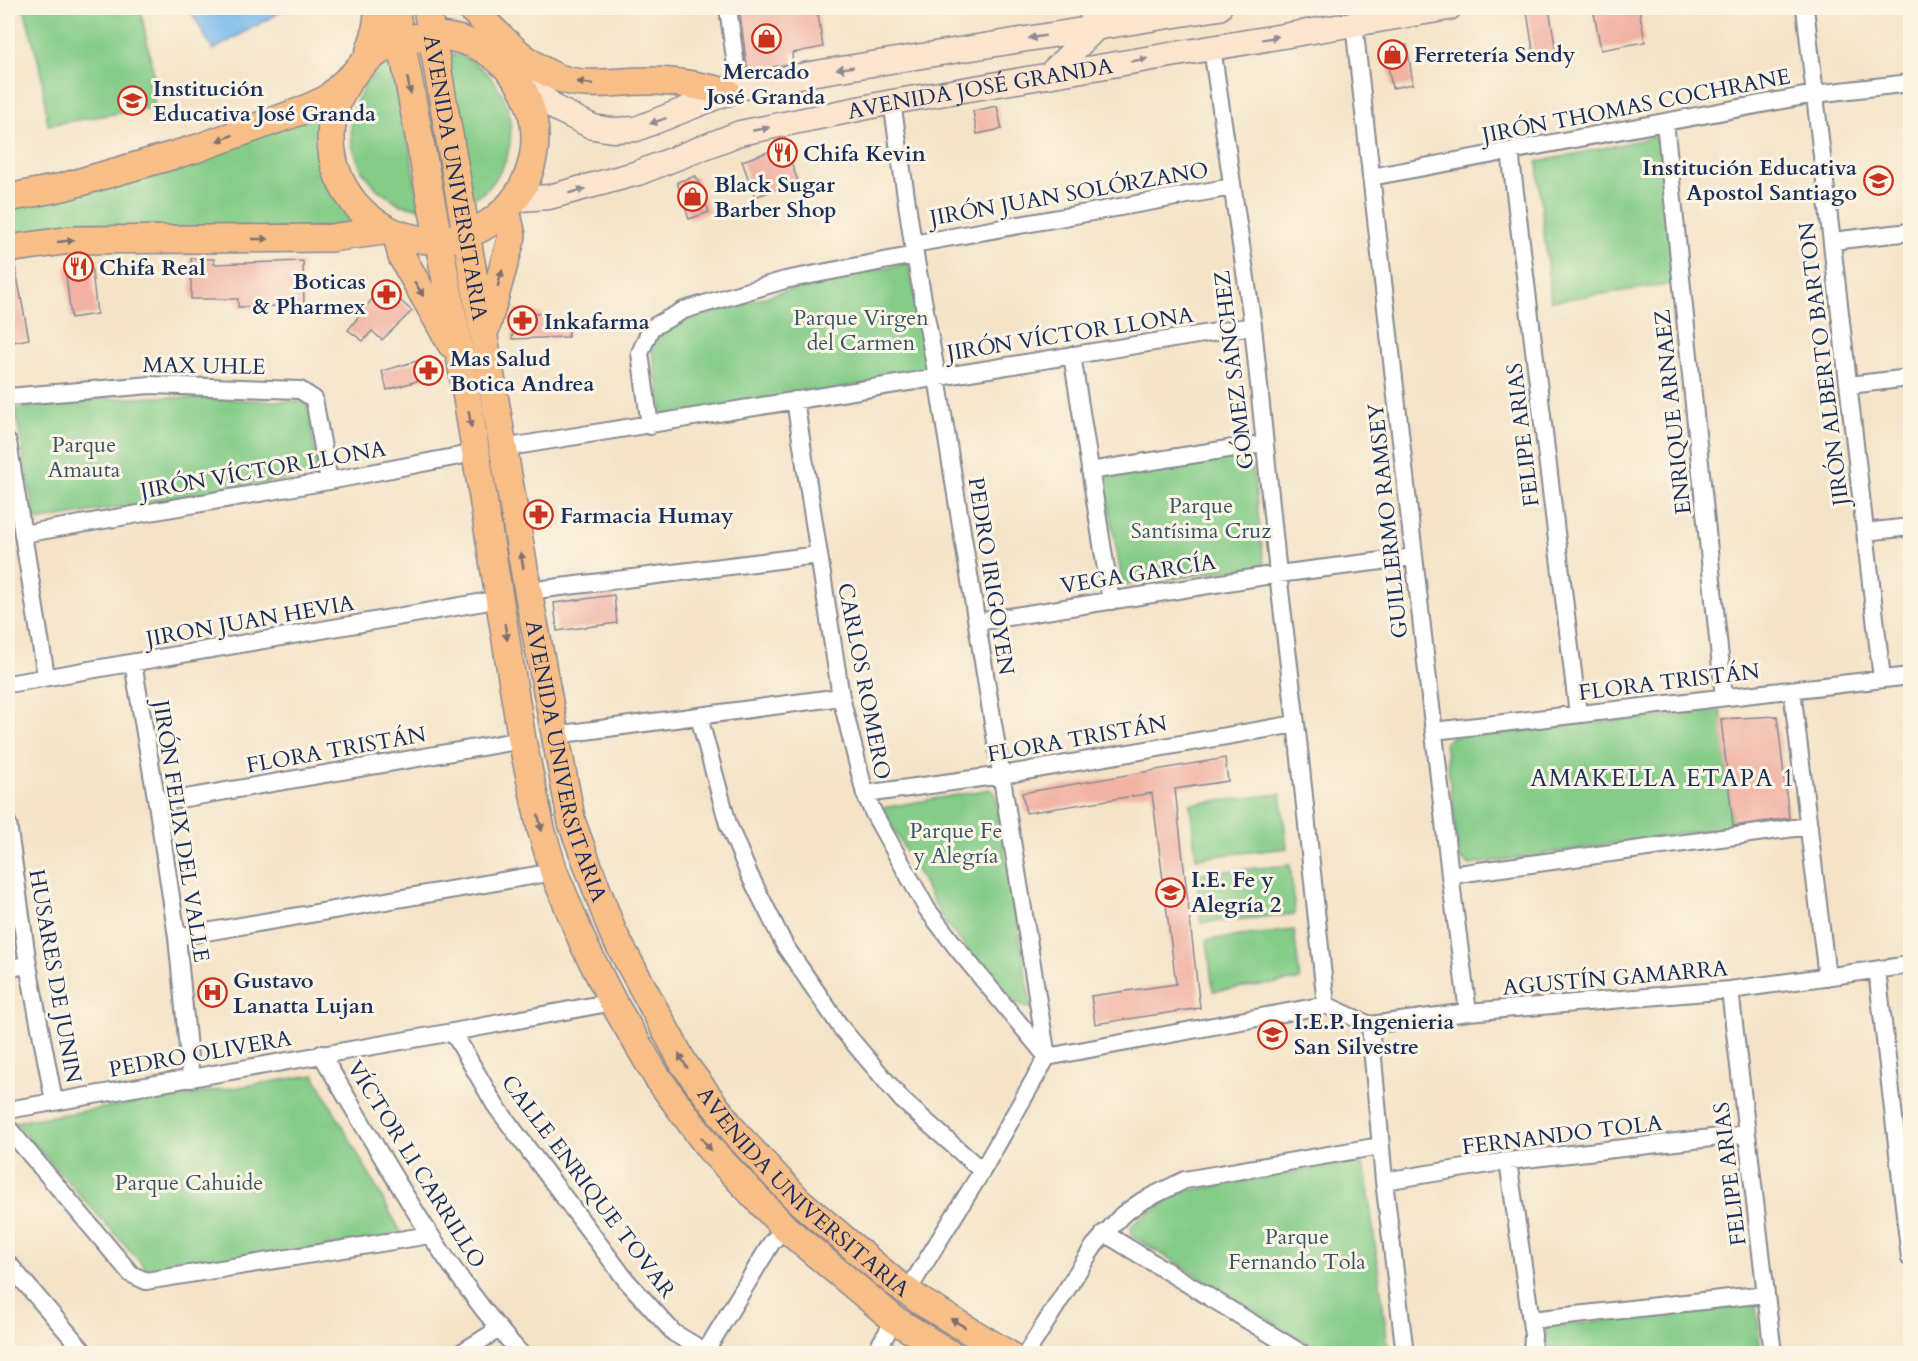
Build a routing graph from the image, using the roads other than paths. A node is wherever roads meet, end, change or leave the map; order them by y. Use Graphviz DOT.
graph roads {
  1 [pos="379,8"];
  2 [pos="395,8"];
  3 [pos="468,8"];
  4 [pos="728,8"];
  5 [pos="1219,8"];
  6 [pos="1449,8"];
  7 [pos="1805,8"];
  8 [pos="1093,18"];
  9 [pos="429,21"];
  10 [pos="1354,24"];
  11 [pos="400,38"];
  12 [pos="1212,48"];
  13 [pos="503,63"];
  14 [pos="359,67"];
  15 [pos="1048,76"];
  16 [pos="1911,83"];
  17 [pos="733,90"];
  18 [pos="1815,94"];
  19 [pos="892,102"];
  20 [pos="1665,122"];
  21 [pos="1510,151"];
  22 [pos="1371,177"];
  23 [pos="1232,187"];
  24 [pos="8,198"];
  25 [pos="513,206"];
  26 [pos="1911,232"];
  27 [pos="390,233"];
  28 [pos="467,235"];
  29 [pos="1832,241"];
  30 [pos="439,242"];
  31 [pos="8,249"];
  32 [pos="914,249"];
  33 [pos="1253,326"];
  34 [pos="485,335"];
  35 [pos="1072,355"];
  36 [pos="461,361"];
  37 [pos="937,377"];
  38 [pos="1911,378"];
  39 [pos="1849,385"];
  40 [pos="8,397"];
  41 [pos="795,400"];
  42 [pos="651,426"];
  43 [pos="8,442"];
  44 [pos="1253,445"];
  45 [pos="503,448"];
  46 [pos="475,453"];
  47 [pos="1090,471"];
  48 [pos="329,481"];
  49 [pos="1911,527"];
  50 [pos="1865,532"];
  51 [pos="22,534"];
  52 [pos="818,555"];
  53 [pos="1414,557"];
  54 [pos="1278,574"];
  55 [pos="528,591"];
  56 [pos="501,599"];
  57 [pos="1111,601"];
  58 [pos="977,622"];
  59 [pos="133,663"];
  60 [pos="46,676"];
  61 [pos="1911,676"];
  62 [pos="1882,679"];
  63 [pos="8,684"];
  64 [pos="1792,690"];
  65 [pos="841,697"];
  66 [pos="1724,697"];
  67 [pos="1578,714"];
  68 [pos="699,717"];
  69 [pos="1296,724"];
  70 [pos="1434,731"];
  71 [pos="555,735"];
  72 [pos="522,740"];
  73 [pos="1002,775"];
  74 [pos="865,794"];
  75 [pos="157,803"];
  76 [pos="1809,826"];
  77 [pos="8,828"];
  78 [pos="554,872"];
  79 [pos="1450,875"];
  80 [pos="177,937"];
  81 [pos="28,965"];
  82 [pos="1911,965"];
  83 [pos="8,968"];
  84 [pos="1877,970"];
  85 [pos="1827,977"];
  86 [pos="1730,990"];
  87 [pos="613,1002"];
  88 [pos="1326,1005"];
  89 [pos="1468,1012"];
  90 [pos="1370,1025"];
  91 [pos="453,1032"];
  92 [pos="321,1054"];
  93 [pos="1047,1057"];
  94 [pos="191,1079"];
  95 [pos="54,1101"];
  96 [pos="8,1110"];
  97 [pos="8,1128"];
  98 [pos="1747,1134"];
  99 [pos="1380,1146"];
  100 [pos="1508,1161"];
  101 [pos="982,1171"];
  102 [pos="1384,1182"];
  103 [pos="785,1228"];
  104 [pos="1104,1233"];
  105 [pos="430,1235"];
  106 [pos="1911,1258"];
  107 [pos="8,1263"];
  108 [pos="907,1292"];
  109 [pos="1766,1294"];
  110 [pos="895,1320"];
  111 [pos="1532,1320"];
  112 [pos="499,1329"];
  113 [pos="705,1352"];
  114 [pos="86,1353"];
  115 [pos="459,1353"];
  116 [pos="521,1353"];
  117 [pos="874,1353"];
  118 [pos="950,1353"];
  119 [pos="1008,1353"];
  120 [pos="1026,1353"];
  121 [pos="1303,1353"];
  122 [pos="1405,1353"];
  123 [pos="1532,1353"];
  124 [pos="1773,1353"];
  1 -- 14 [label="main road"];
  2 -- 11 [label="main road, AVENIDA UNIVERSITARIA"];
  3 -- 13 [label="main road"];
  17 -- 3 [label="main road, one-way"];
  4 -- 17 [label="street"];
  5 -- 8 [label="main road, AVENIDA JOSÉ GRANDA"];
  6 -- 10 [label="main road, AVENIDA JOSÉ GRANDA"];
  7 -- 18 [label="street, JIRÓN ALBERTO BARTON"];
  8 -- 15 [label="main road"];
  8 -- 17 [label="main road, AVENIDA JOSÉ GRANDA, one-way"];
  9 -- 11 [label="main road"];
  9 -- 13 [label="main road"];
  9 -- 28 [label="main road, AVENIDA UNIVERSITARIA"];
  12 -- 10 [label="main road, AVENIDA JOSÉ GRANDA, one-way"];
  10 -- 22 [label="street, GUILLERMO RAMSEY"];
  11 -- 14 [label="main road"];
  11 -- 30 [label="main road, AVENIDA UNIVERSITARIA, one-way"];
  15 -- 12 [label="main road, AVENIDA JOSÉ GRANDA, one-way"];
  12 -- 23 [label="street, GÓMEZ SÁNCHEZ"];
  17 -- 13 [label="main road, AVENIDA JOSÉ GRANDA, one-way"];
  13 -- 25 [label="main road"];
  14 -- 24 [label="main road, one-way"];
  14 -- 27 [label="main road"];
  15 -- 19 [label="main road, AVENIDA JOSÉ GRANDA"];
  16 -- 18 [label="street, JIRÓN THOMAS COCHRANE"];
  18 -- 20 [label="street, JIRÓN THOMAS COCHRANE"];
  18 -- 29 [label="street, JIRÓN ALBERTO BARTON"];
  25 -- 19 [label="main road, AVENIDA JOSÉ GRANDA, one-way"];
  19 -- 32 [label="street, PEDRO IRIGOYEN"];
  20 -- 21 [label="street, JIRÓN THOMAS COCHRANE"];
  20 -- 66 [label="street, ENRIQUE ARNAEZ"];
  21 -- 22 [label="street, JIRÓN THOMAS COCHRANE"];
  21 -- 67 [label="street, FELIPE ARIAS"];
  22 -- 53 [label="street, GUILLERMO RAMSEY"];
  23 -- 32 [label="street, JIRÓN JUAN SOLÓRZANO"];
  23 -- 33 [label="street, GÓMEZ SÁNCHEZ"];
  25 -- 28 [label="main road"];
  34 -- 25 [label="main road, one-way"];
  26 -- 29 [label="street"];
  27 -- 30 [label="main road"];
  31 -- 27 [label="main road, one-way"];
  27 -- 36 [label="main road, one-way"];
  28 -- 30 [label="main road"];
  28 -- 34 [label="main road, AVENIDA UNIVERSITARIA"];
  29 -- 39 [label="street, JIRÓN ALBERTO BARTON"];
  30 -- 36 [label="main road, AVENIDA UNIVERSITARIA"];
  32 -- 37 [label="street, PEDRO IRIGOYEN"];
  32 -- 42 [label="street, JIRÓN JUAN SOLÓRZANO"];
  33 -- 35 [label="street, JIRÓN VÍCTOR LLONA"];
  33 -- 54 [label="street, GÓMEZ SÁNCHEZ"];
  34 -- 45 [label="main road, AVENIDA UNIVERSITARIA"];
  35 -- 37 [label="street, JIRÓN VÍCTOR LLONA"];
  35 -- 47 [label="street"];
  36 -- 46 [label="main road, AVENIDA UNIVERSITARIA, one-way"];
  37 -- 41 [label="street, JIRÓN VÍCTOR LLONA"];
  37 -- 58 [label="street, PEDRO IRIGOYEN"];
  38 -- 39 [label="street"];
  39 -- 50 [label="street, JIRÓN ALBERTO BARTON"];
  40 -- 48 [label="street, MAX UHLE"];
  41 -- 42 [label="street, JIRÓN VÍCTOR LLONA"];
  41 -- 52 [label="street, CARLOS ROMERO"];
  42 -- 45 [label="street, JIRÓN VÍCTOR LLONA"];
  43 -- 51 [label="street"];
  44 -- 47 [label="street"];
  55 -- 45 [label="main road, AVENIDA UNIVERSITARIA, one-way"];
  46 -- 48 [label="street, JIRÓN VÍCTOR LLONA"];
  46 -- 56 [label="main road, AVENIDA UNIVERSITARIA"];
  47 -- 57 [label="street"];
  48 -- 51 [label="street, JIRÓN VÍCTOR LLONA"];
  49 -- 50 [label="street"];
  50 -- 62 [label="street, JIRÓN ALBERTO BARTON"];
  51 -- 60 [label="street"];
  52 -- 55 [label="street"];
  52 -- 65 [label="street, CARLOS ROMERO"];
  53 -- 54 [label="street, VEGA GARCÍA"];
  53 -- 70 [label="street, GUILLERMO RAMSEY"];
  54 -- 57 [label="street, VEGA GARCÍA"];
  54 -- 69 [label="street, GÓMEZ SÁNCHEZ"];
  55 -- 71 [label="main road, AVENIDA UNIVERSITARIA"];
  56 -- 59 [label="street, JIRON JUAN HEVIA"];
  56 -- 72 [label="main road, AVENIDA UNIVERSITARIA, one-way"];
  57 -- 58 [label="street, VEGA GARCÍA"];
  58 -- 73 [label="street, PEDRO IRIGOYEN"];
  59 -- 60 [label="street, JIRON JUAN HEVIA"];
  59 -- 75 [label="street, JIRÓN FELIX DEL VALLE"];
  60 -- 63 [label="street, JIRON JUAN HEVIA"];
  61 -- 62 [label="street, FLORA TRISTÁN"];
  62 -- 64 [label="street, FLORA TRISTÁN"];
  64 -- 66 [label="street, FLORA TRISTÁN"];
  64 -- 76 [label="street"];
  65 -- 68 [label="street"];
  65 -- 74 [label="street, CARLOS ROMERO"];
  66 -- 67 [label="street, FLORA TRISTÁN"];
  67 -- 70 [label="street, FLORA TRISTÁN"];
  68 -- 71 [label="street"];
  68 -- 101 [label="street"];
  69 -- 73 [label="street, FLORA TRISTÁN"];
  69 -- 88 [label="street, GÓMEZ SÁNCHEZ"];
  70 -- 79 [label="street, GUILLERMO RAMSEY"];
  108 -- 71 [label="main road, AVENIDA UNIVERSITARIA, one-way"];
  72 -- 75 [label="street, FLORA TRISTÁN"];
  72 -- 78 [label="main road, AVENIDA UNIVERSITARIA, one-way"];
  73 -- 74 [label="street, FLORA TRISTÁN"];
  73 -- 93 [label="street, PEDRO IRIGOYEN"];
  74 -- 93 [label="street, CARLOS ROMERO"];
  75 -- 80 [label="street, JIRÓN FELIX DEL VALLE"];
  76 -- 79 [label="street"];
  76 -- 85 [label="street"];
  77 -- 81 [label="street, HUSARES DE JUNIN"];
  78 -- 80 [label="street"];
  78 -- 87 [label="main road, AVENIDA UNIVERSITARIA"];
  79 -- 89 [label="street, GUILLERMO RAMSEY"];
  80 -- 94 [label="street, JIRÓN FELIX DEL VALLE"];
  81 -- 83 [label="street"];
  81 -- 95 [label="street, HUSARES DE JUNIN"];
  82 -- 84 [label="street, AGUSTÍN GAMARRA"];
  84 -- 85 [label="street, AGUSTÍN GAMARRA"];
  84 -- 106 [label="street"];
  85 -- 86 [label="street, AGUSTÍN GAMARRA"];
  86 -- 89 [label="street, AGUSTÍN GAMARRA"];
  86 -- 98 [label="street, FELIPE ARIAS"];
  87 -- 91 [label="street, PEDRO OLIVERA"];
  87 -- 103 [label="main road, AVENIDA UNIVERSITARIA, one-way"];
  88 -- 90 [label="street"];
  88 -- 93 [label="street"];
  89 -- 90 [label="street, AGUSTÍN GAMARRA"];
  90 -- 99 [label="street"];
  91 -- 92 [label="street, PEDRO OLIVERA"];
  91 -- 113 [label="street, CALLE ENRIQUE TOVAR"];
  92 -- 94 [label="street, PEDRO OLIVERA"];
  92 -- 105 [label="street, VÍCTOR LI CARRILLO"];
  93 -- 101 [label="street"];
  94 -- 95 [label="street, PEDRO OLIVERA"];
  95 -- 96 [label="street, PEDRO OLIVERA"];
  97 -- 105 [label="street"];
  98 -- 100 [label="street, FERNANDO TOLA"];
  98 -- 109 [label="street, FELIPE ARIAS"];
  99 -- 102 [label="street"];
  99 -- 104 [label="street"];
  100 -- 102 [label="street, FERNANDO TOLA"];
  100 -- 111 [label="street"];
  101 -- 108 [label="street"];
  102 -- 122 [label="street"];
  103 -- 110 [label="main road, AVENIDA UNIVERSITARIA"];
  103 -- 113 [label="street"];
  104 -- 120 [label="street"];
  104 -- 121 [label="street"];
  105 -- 112 [label="street, VÍCTOR LI CARRILLO"];
  107 -- 114 [label="street"];
  119 -- 108 [label="main road, AVENIDA UNIVERSITARIA, one-way"];
  109 -- 111 [label="street"];
  109 -- 124 [label="street, FELIPE ARIAS"];
  110 -- 117 [label="street"];
  110 -- 118 [label="main road, AVENIDA UNIVERSITARIA"];
  111 -- 123 [label="street"];
  112 -- 115 [label="street"];
  112 -- 116 [label="street, VÍCTOR LI CARRILLO"];
}
